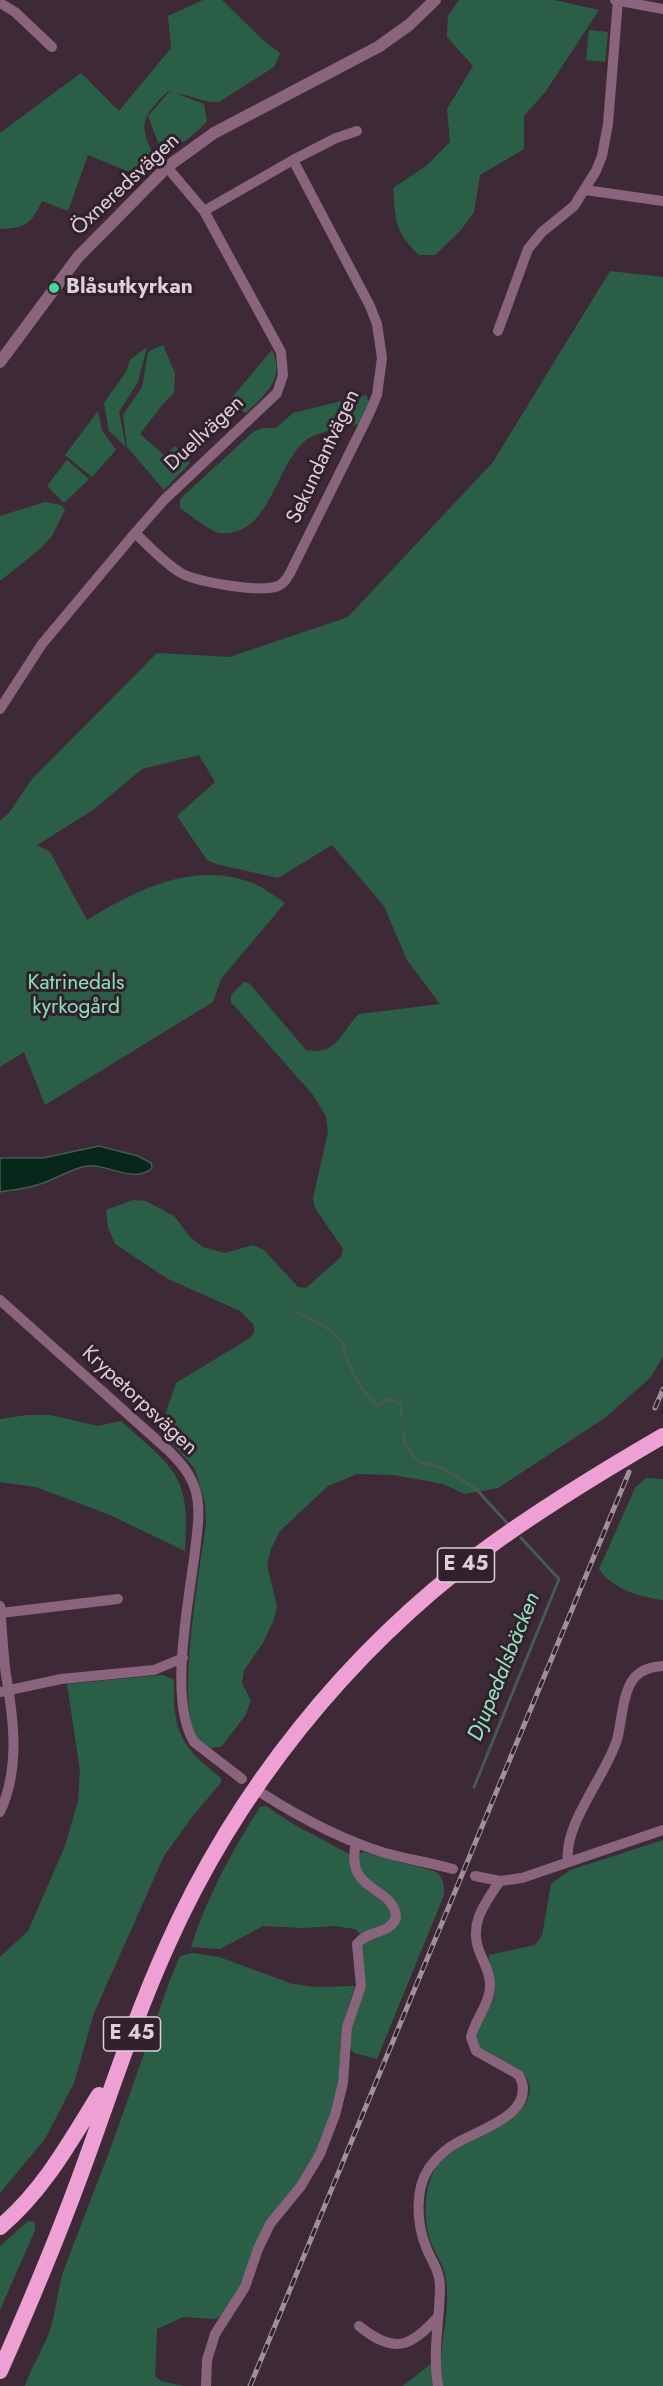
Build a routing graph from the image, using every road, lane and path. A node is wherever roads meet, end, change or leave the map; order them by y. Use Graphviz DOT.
graph roads {
  1 [pos="435,0"];
  2 [pos="617,0"];
  3 [pos="0,3"];
  4 [pos="663,9"];
  5 [pos="52,47"];
  6 [pos="357,131"];
  7 [pos="293,160"];
  8 [pos="167,167"];
  9 [pos="585,190"];
  10 [pos="663,201"];
  11 [pos="204,210"];
  12 [pos="498,331"];
  13 [pos="0,362"];
  14 [pos="135,533"];
  15 [pos="0,709"];
  16 [pos="0,1300"];
  17 [pos="663,1425"];
  18 [pos="663,1436"];
  19 [pos="118,1599"];
  20 [pos="0,1606"];
  21 [pos="1,1613"];
  22 [pos="183,1658"];
  23 [pos="663,1666"];
  24 [pos="5,1691"];
  25 [pos="242,1779"];
  26 [pos="263,1794"];
  27 [pos="0,1812"];
  28 [pos="663,1830"];
  29 [pos="356,1843"];
  30 [pos="568,1862"];
  31 [pos="453,1869"];
  32 [pos="475,1876"];
  33 [pos="500,1881"];
  34 [pos="99,2096"];
  35 [pos="0,2226"];
  36 [pos="438,2317"];
  37 [pos="359,2326"];
  38 [pos="0,2344"];
  39 [pos="0,2371"];
  40 [pos="206,2386"];
  41 [pos="438,2386"];
  1 -- 8 [label="street, Öxneredsvägen"];
  2 -- 4 [label="street"];
  2 -- 9 [label="street"];
  3 -- 5 [label="street"];
  6 -- 7 [label="street"];
  7 -- 11 [label="street"];
  7 -- 14 [label="street, Sekundantvägen"];
  8 -- 11 [label="street, Duellvägen"];
  8 -- 13 [label="street, Öxneredsvägen"];
  9 -- 10 [label="street"];
  9 -- 12 [label="street"];
  11 -- 14 [label="street, Duellvägen"];
  14 -- 15 [label="street, Duellvägen"];
  16 -- 22 [label="street, Krypetorpsvägen"];
  17 -- 34 [label="highway, E 45"];
  18 -- 39 [label="highway, E 45"];
  19 -- 21 [label="street"];
  20 -- 21 [label="street"];
  21 -- 24 [label="street"];
  22 -- 24 [label="street"];
  22 -- 25 [label="street, Krypetorpsvägen"];
  23 -- 30 [label="street"];
  24 -- 27 [label="street"];
  26 -- 29 [label="street"];
  28 -- 30 [label="street"];
  29 -- 31 [label="street"];
  29 -- 40 [label="street"];
  30 -- 33 [label="street"];
  32 -- 33 [label="street"];
  33 -- 36 [label="street"];
  34 -- 35 [label="highway"];
  34 -- 38 [label="highway, E 45"];
  36 -- 37 [label="street"];
  36 -- 41 [label="street"];
}
